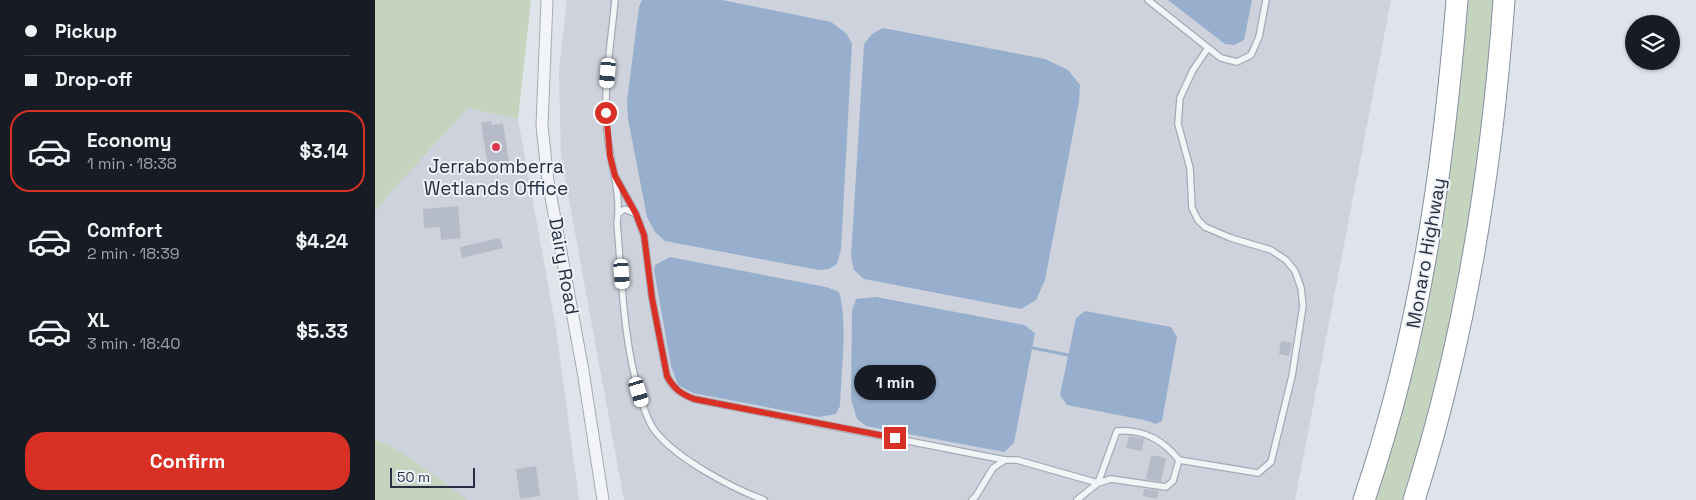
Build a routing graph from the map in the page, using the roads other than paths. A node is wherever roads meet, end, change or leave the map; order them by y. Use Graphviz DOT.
graph roads {
  1 [pos="547,0"];
  2 [pos="615,0"];
  3 [pos="1148,0"];
  4 [pos="1266,0"];
  5 [pos="1457,0"];
  6 [pos="1504,0"];
  7 [pos="1208,48"];
  8 [pos="615,176"];
  9 [pos="619,213"];
  10 [pos="636,214"];
  11 [pos="1005,460"];
  12 [pos="1179,460"];
  13 [pos="1098,482"];
  14 [pos="603,500"];
  15 [pos="764,500"];
  16 [pos="971,500"];
  17 [pos="1077,500"];
  18 [pos="1364,500"];
  19 [pos="1414,500"];
  1 -- 14 [label="street, Dairy Road"];
  2 -- 8 [label="lane"];
  3 -- 7 [label="lane"];
  4 -- 7 [label="lane"];
  5 -- 18 [label="highway, Monaro Highway"];
  6 -- 19 [label="highway"];
  7 -- 12 [label="lane"];
  8 -- 9 [label="lane"];
  8 -- 10 [label="lane"];
  9 -- 10 [label="lane"];
  9 -- 15 [label="lane"];
  10 -- 11 [label="lane"];
  11 -- 13 [label="lane"];
  11 -- 16 [label="lane"];
  12 -- 13 [label="lane"];
  12 -- 13 [label="lane"];
  13 -- 17 [label="lane"];
}
